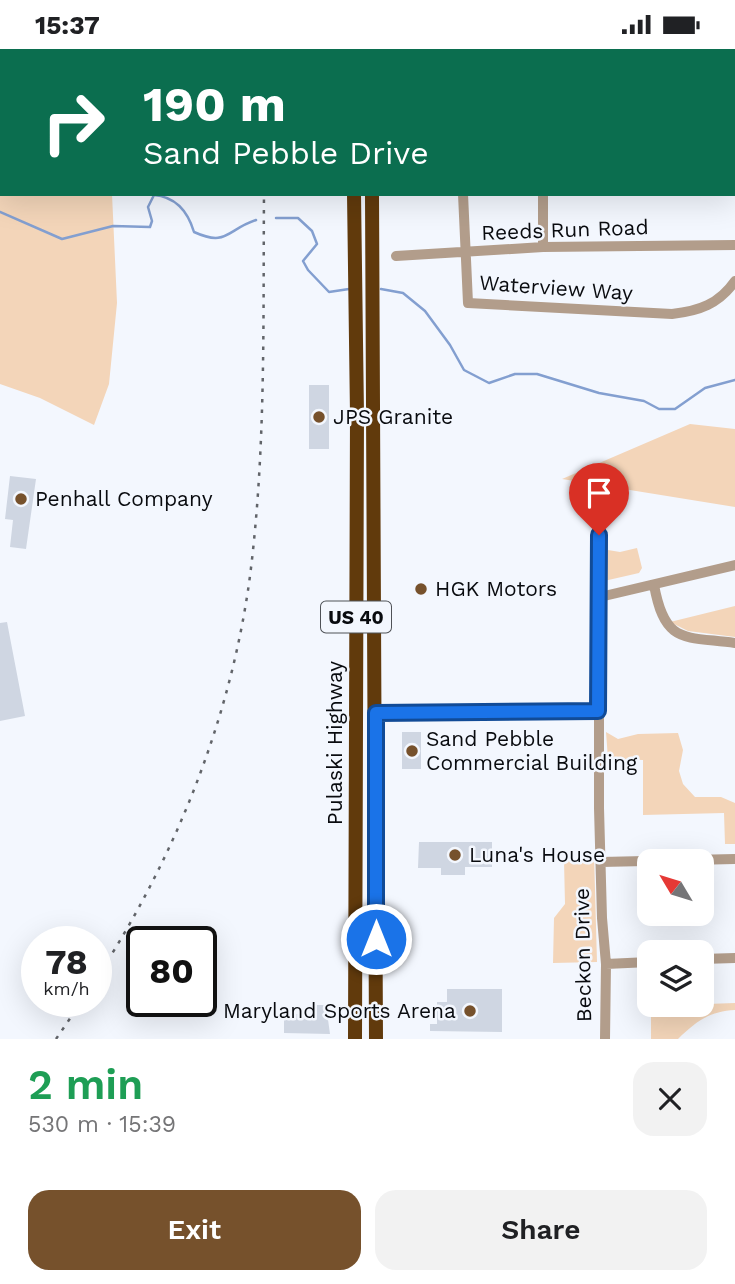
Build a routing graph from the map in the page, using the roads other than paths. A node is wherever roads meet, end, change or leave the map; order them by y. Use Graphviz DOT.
graph roads {
  1 [pos="354,196"];
  2 [pos="372,196"];
  3 [pos="464,196"];
  4 [pos="543,196"];
  5 [pos="735,245"];
  6 [pos="543,247"];
  7 [pos="467,253"];
  8 [pos="396,256"];
  9 [pos="735,281"];
  10 [pos="599,535"];
  11 [pos="735,565"];
  12 [pos="654,585"];
  13 [pos="600,597"];
  14 [pos="735,643"];
  15 [pos="598,711"];
  16 [pos="376,713"];
  17 [pos="735,859"];
  18 [pos="601,862"];
  19 [pos="735,958"];
  20 [pos="714,959"];
  21 [pos="637,963"];
  22 [pos="606,964"];
  23 [pos="355,1039"];
  24 [pos="376,1039"];
  25 [pos="604,1039"];
  1 -- 23 [label="highway, Pulaski Highway / US 40"];
  2 -- 16 [label="highway, Pulaski Highway / US 40"];
  3 -- 7 [label="street, Waterview Way"];
  4 -- 6 [label="street"];
  5 -- 6 [label="street, Reeds Run Road"];
  6 -- 7 [label="street, Reeds Run Road"];
  7 -- 8 [label="street, Reeds Run Road"];
  7 -- 9 [label="street, Waterview Way"];
  10 -- 13 [label="street, Beckon Drive"];
  11 -- 12 [label="street"];
  12 -- 13 [label="street"];
  12 -- 14 [label="street"];
  13 -- 15 [label="street, Beckon Drive"];
  15 -- 16 [label="street"];
  15 -- 18 [label="street, Beckon Drive"];
  16 -- 24 [label="highway, Pulaski Highway / US 40"];
  17 -- 18 [label="street"];
  18 -- 22 [label="street, Beckon Drive"];
  19 -- 20 [label="street"];
  21 -- 22 [label="street"];
  22 -- 25 [label="street, Beckon Drive"];
}
